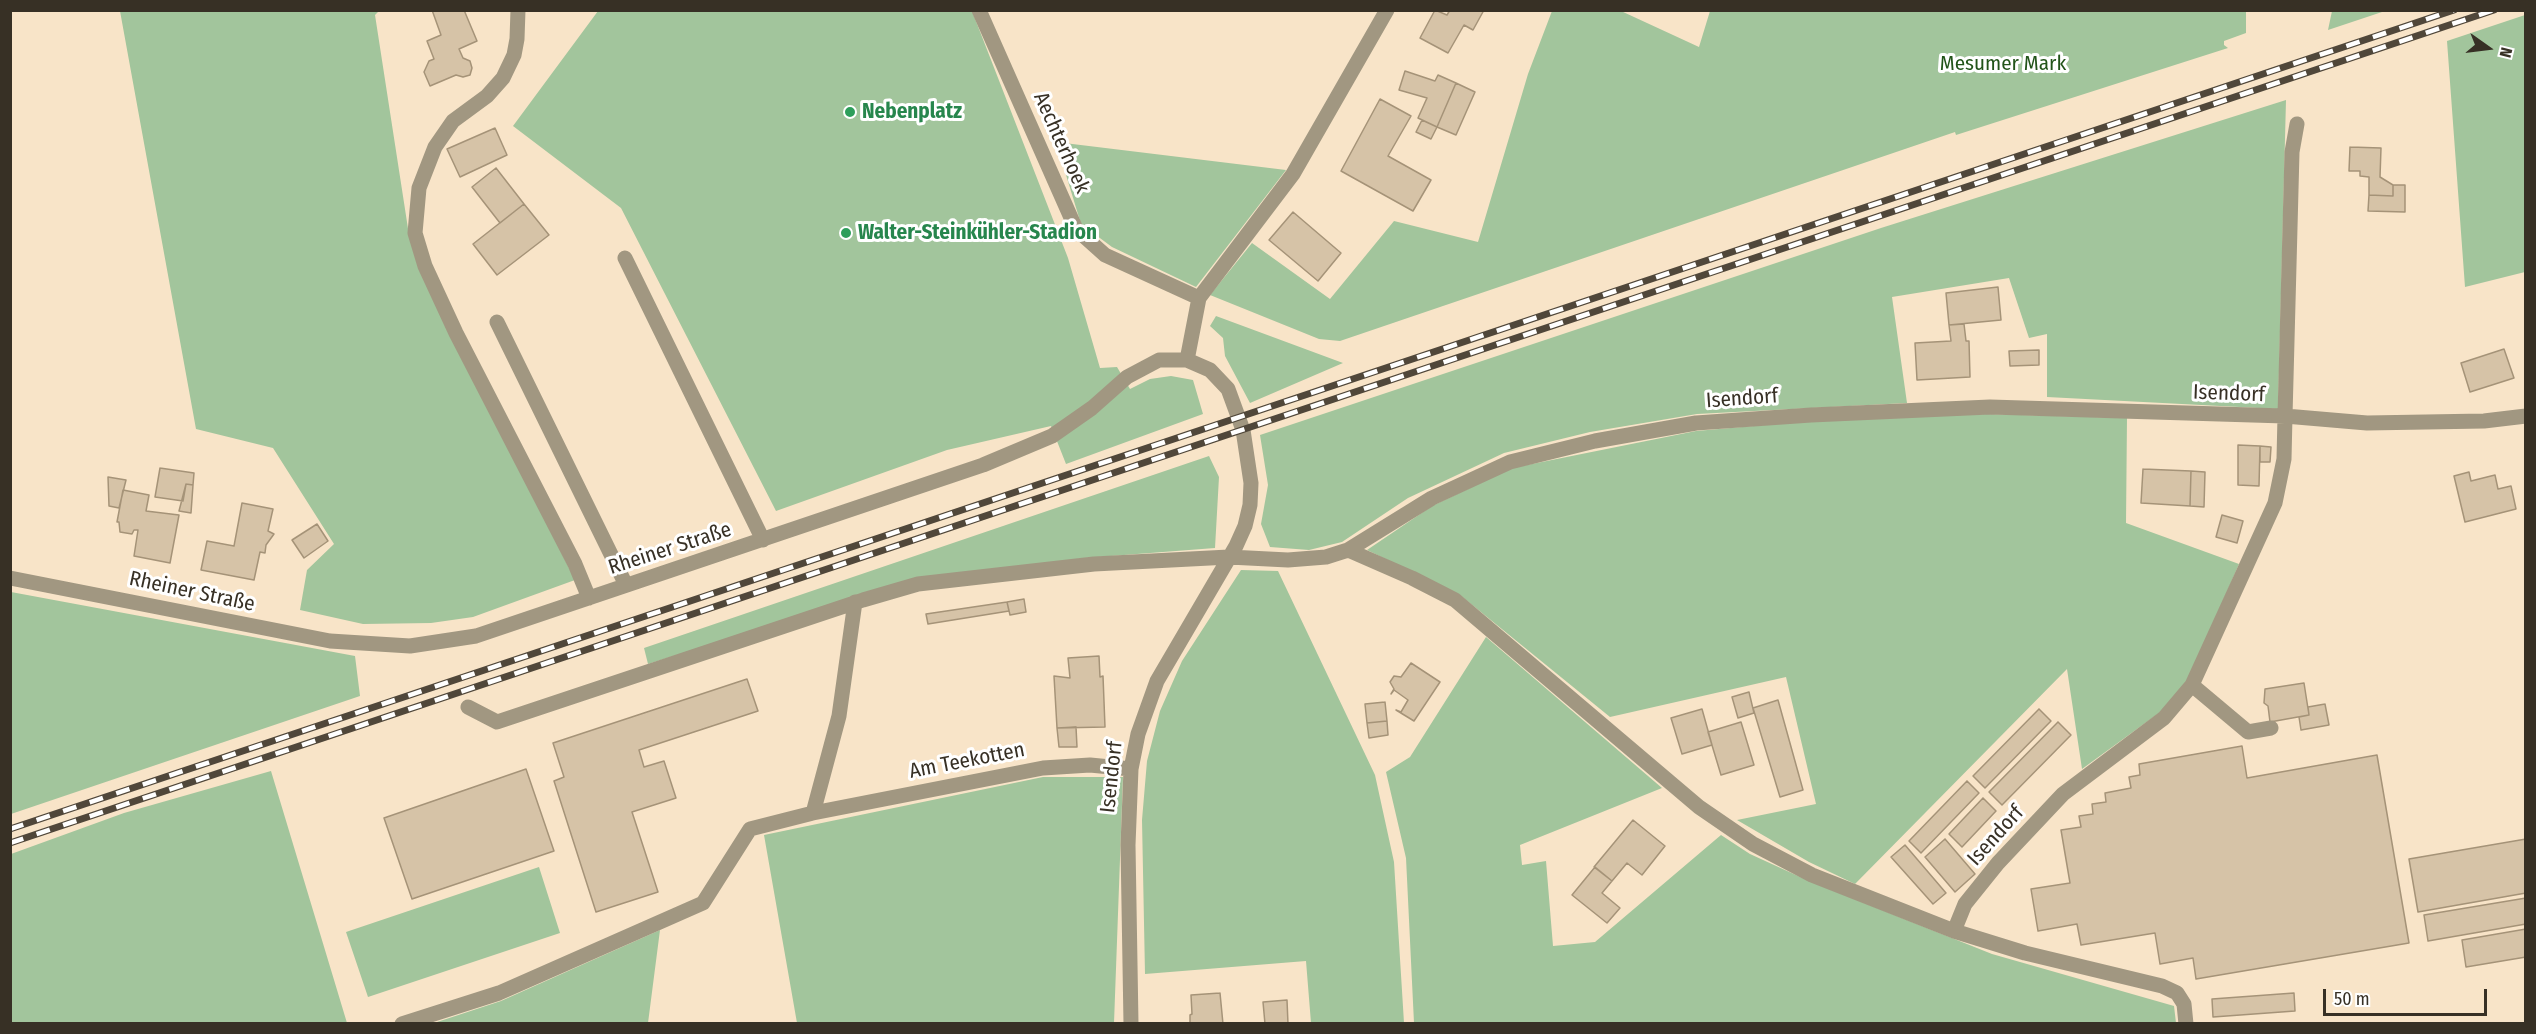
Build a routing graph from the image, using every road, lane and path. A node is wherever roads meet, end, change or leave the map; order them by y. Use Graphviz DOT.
graph roads {
  1 [pos="519,10"];
  2 [pos="978,10"];
  3 [pos="1387,10"];
  4 [pos="2297,124"];
  5 [pos="625,258"];
  6 [pos="1199,298"];
  7 [pos="497,322"];
  8 [pos="1187,360"];
  9 [pos="2526,416"];
  10 [pos="2285,417"];
  11 [pos="1248,461"];
  12 [pos="763,540"];
  13 [pos="1348,550"];
  14 [pos="1229,557"];
  15 [pos="10,578"];
  16 [pos="626,585"];
  17 [pos="589,598"];
  18 [pos="855,602"];
  19 [pos="2192,685"];
  20 [pos="468,708"];
  21 [pos="2271,729"];
  22 [pos="1131,769"];
  23 [pos="813,813"];
  24 [pos="1954,931"];
  25 [pos="402,1023"];
  26 [pos="1131,1023"];
  27 [pos="2186,1023"];
  1 -- 17 [label="street"];
  2 -- 6 [label="street, Aechterhoek"];
  3 -- 6 [label="street"];
  4 -- 10 [label="street, Isendorf"];
  5 -- 12 [label="street"];
  6 -- 8 [label="street"];
  7 -- 16 [label="street"];
  8 -- 11 [label="street, Rheiner Straße"];
  8 -- 12 [label="street, Rheiner Straße"];
  9 -- 10 [label="street, Isendorf"];
  10 -- 13 [label="street, Isendorf"];
  10 -- 19 [label="street, Isendorf"];
  11 -- 14 [label="street, Isendorf"];
  12 -- 16 [label="street, Rheiner Straße"];
  13 -- 14 [label="street, Isendorf"];
  13 -- 24 [label="street"];
  14 -- 18 [label="street"];
  14 -- 22 [label="street, Isendorf"];
  15 -- 17 [label="street, Rheiner Straße"];
  16 -- 17 [label="street, Rheiner Straße"];
  18 -- 20 [label="street"];
  18 -- 23 [label="street"];
  19 -- 21 [label="street"];
  19 -- 24 [label="street, Isendorf"];
  22 -- 23 [label="street, Am Teekotten"];
  22 -- 26 [label="street, Isendorf"];
  23 -- 25 [label="street, Am Teekotten"];
  24 -- 27 [label="street"];
}
